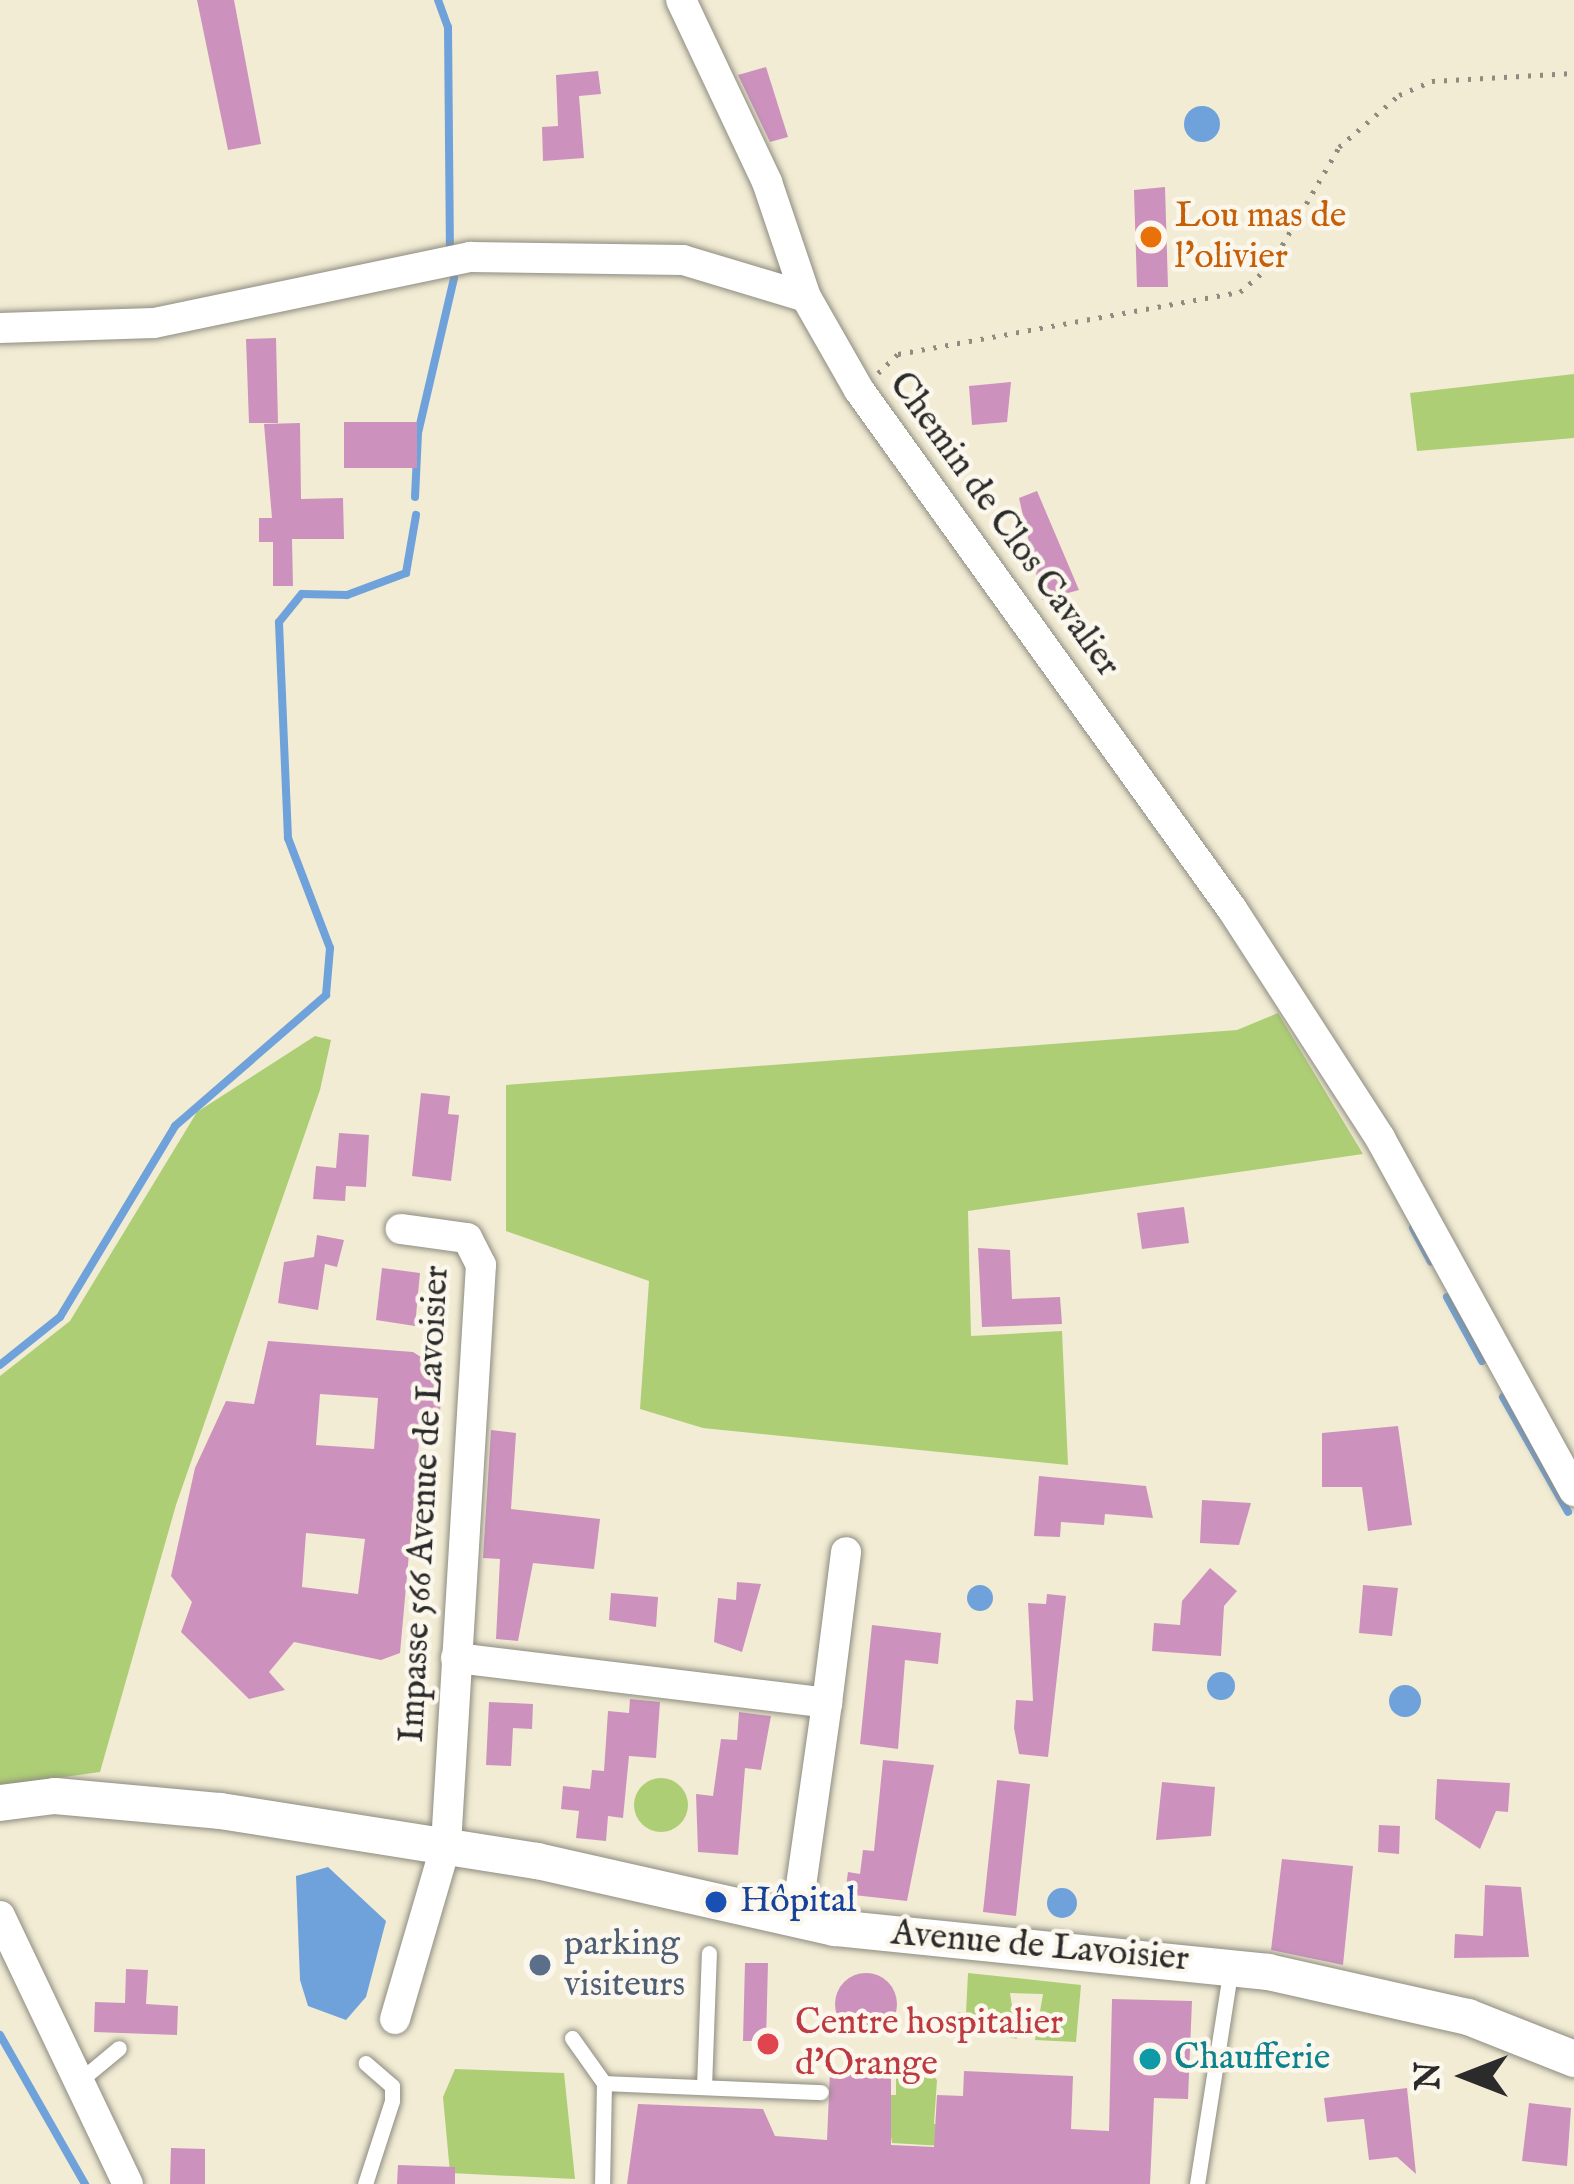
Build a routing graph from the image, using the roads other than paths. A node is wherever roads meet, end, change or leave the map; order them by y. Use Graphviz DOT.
graph roads {
  1 [pos="681,0"];
  2 [pos="806,297"];
  3 [pos="0,328"];
  4 [pos="401,1229"];
  5 [pos="1574,1491"];
  6 [pos="846,1552"];
  7 [pos="456,1658"];
  8 [pos="827,1703"];
  9 [pos="0,1803"];
  10 [pos="446,1845"];
  11 [pos="0,1916"];
  12 [pos="796,1920"];
  13 [pos="709,1953"];
  14 [pos="1231,1966"];
  15 [pos="395,2019"];
  16 [pos="572,2038"];
  17 [pos="119,2048"];
  18 [pos="1574,2059"];
  19 [pos="366,2063"];
  20 [pos="78,2082"];
  21 [pos="604,2083"];
  22 [pos="704,2087"];
  23 [pos="821,2092"];
  24 [pos="128,2184"];
  25 [pos="365,2184"];
  26 [pos="602,2184"];
  27 [pos="1197,2184"];
  1 -- 2 [label="street, Chemin de Clos Cavalier"];
  2 -- 3 [label="street"];
  2 -- 5 [label="street, Chemin de Clos Cavalier"];
  4 -- 7 [label="street, Impasse 566 Avenue de Lavoisier"];
  6 -- 8 [label="street"];
  7 -- 8 [label="street"];
  7 -- 10 [label="street, Impasse 566 Avenue de Lavoisier"];
  8 -- 12 [label="street"];
  9 -- 10 [label="street, Avenue de Lavoisier"];
  10 -- 12 [label="street, Avenue de Lavoisier"];
  10 -- 15 [label="street, Impasse 566 Avenue de Lavoisier"];
  11 -- 20 [label="street"];
  12 -- 14 [label="street, Avenue de Lavoisier"];
  13 -- 22 [label="lane"];
  14 -- 18 [label="street, Avenue de Lavoisier"];
  14 -- 27 [label="lane"];
  16 -- 21 [label="lane"];
  17 -- 20 [label="lane"];
  19 -- 25 [label="lane"];
  20 -- 24 [label="street"];
  21 -- 22 [label="lane"];
  21 -- 26 [label="lane"];
  22 -- 23 [label="lane"];
}
